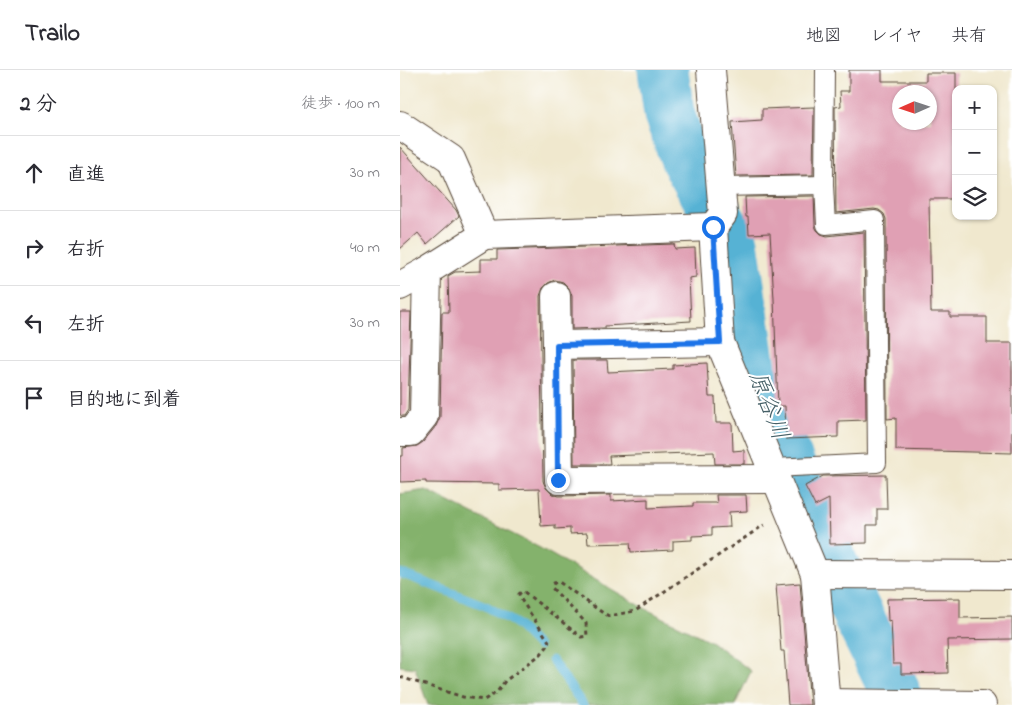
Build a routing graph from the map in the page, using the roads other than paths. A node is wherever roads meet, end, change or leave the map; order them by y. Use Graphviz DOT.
graph roads {
  1 [pos="711,70"];
  2 [pos="825,70"];
  3 [pos="400,125"];
  4 [pos="824,185"];
  5 [pos="720,187"];
  6 [pos="713,227"];
  7 [pos="484,235"];
  8 [pos="427,271"];
  9 [pos="400,286"];
  10 [pos="556,296"];
  11 [pos="720,342"];
  12 [pos="557,345"];
  13 [pos="400,432"];
  14 [pos="774,473"];
  15 [pos="815,574"];
  16 [pos="1012,575"];
  17 [pos="826,704"];
  18 [pos="982,705"];
  1 -- 5 [label="street"];
  2 -- 4 [label="lane"];
  3 -- 7 [label="street"];
  4 -- 5 [label="lane"];
  4 -- 14 [label="lane"];
  5 -- 6 [label="street"];
  6 -- 7 [label="street"];
  6 -- 11 [label="street"];
  7 -- 8 [label="street"];
  8 -- 9 [label="street"];
  8 -- 13 [label="street"];
  10 -- 12 [label="street"];
  11 -- 12 [label="street"];
  11 -- 14 [label="street"];
  12 -- 14 [label="street"];
  14 -- 15 [label="street"];
  15 -- 16 [label="street"];
  15 -- 17 [label="street"];
  17 -- 18 [label="street"];
}
